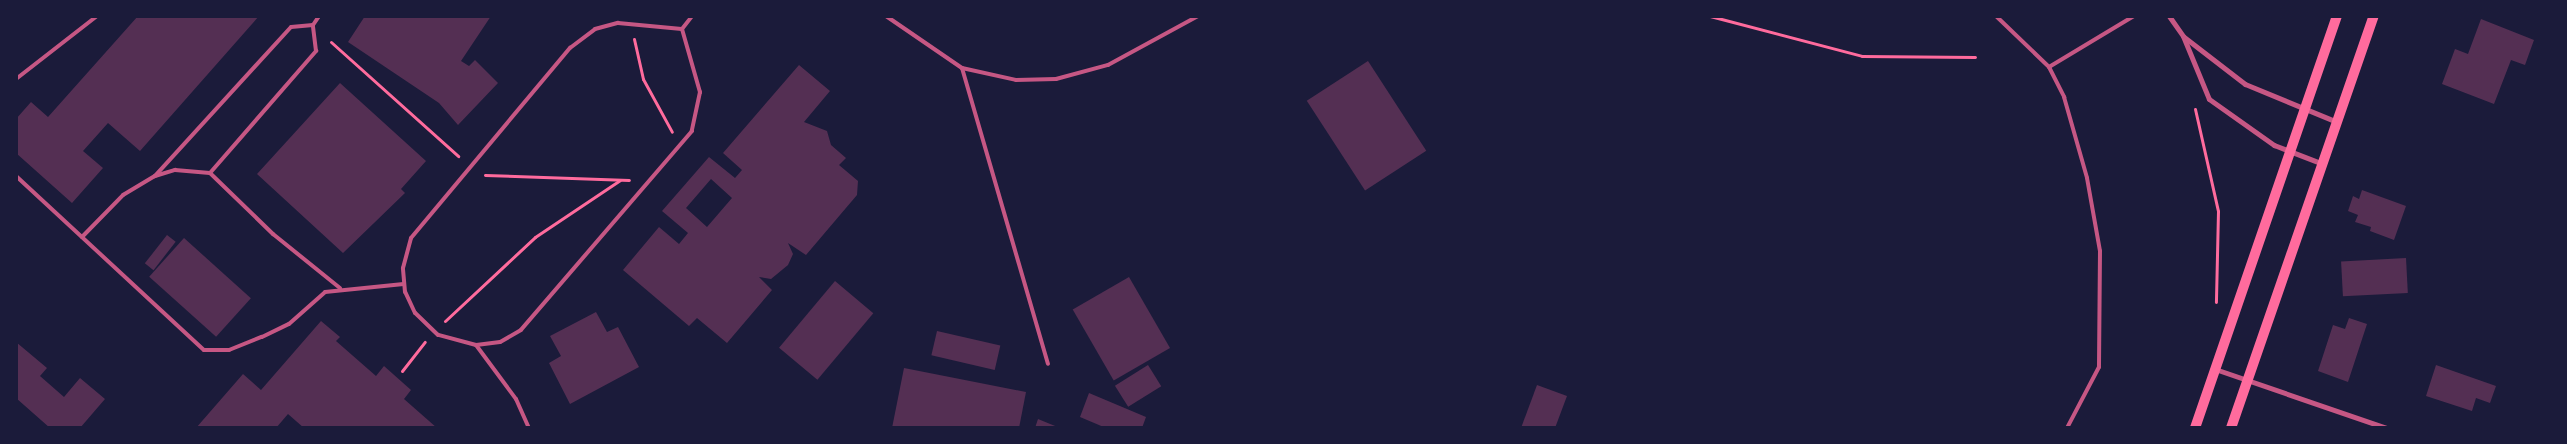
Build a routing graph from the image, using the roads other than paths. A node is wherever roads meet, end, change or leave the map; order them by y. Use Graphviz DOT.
graph roads {
  1 [pos="97,16"];
  2 [pos="319,16"];
  3 [pos="692,16"];
  4 [pos="886,16"];
  5 [pos="1198,16"];
  6 [pos="1996,16"];
  7 [pos="2134,16"];
  8 [pos="2170,16"];
  9 [pos="2336,16"];
  10 [pos="2374,16"];
  11 [pos="313,25"];
  12 [pos="682,29"];
  13 [pos="2183,36"];
  14 [pos="2049,66"];
  15 [pos="962,68"];
  16 [pos="16,79"];
  17 [pos="2306,107"];
  18 [pos="2337,122"];
  19 [pos="2291,152"];
  20 [pos="2323,164"];
  21 [pos="210,173"];
  22 [pos="16,176"];
  23 [pos="155,176"];
  24 [pos="82,237"];
  25 [pos="404,284"];
  26 [pos="340,288"];
  27 [pos="476,346"];
  28 [pos="1048,364"];
  29 [pos="2215,369"];
  30 [pos="2247,379"];
  31 [pos="529,428"];
  32 [pos="2066,428"];
  33 [pos="2194,428"];
  34 [pos="2231,428"];
  35 [pos="2386,428"];
  1 -- 16 [label="lane"];
  2 -- 11 [label="lane"];
  3 -- 12 [label="lane"];
  4 -- 15 [label="lane"];
  5 -- 15 [label="lane"];
  6 -- 14 [label="lane"];
  7 -- 14 [label="lane"];
  8 -- 13 [label="street"];
  9 -- 17 [label="main road"];
  10 -- 18 [label="main road"];
  11 -- 21 [label="lane"];
  11 -- 23 [label="lane"];
  12 -- 25 [label="lane"];
  12 -- 27 [label="lane"];
  13 -- 17 [label="street"];
  13 -- 19 [label="street"];
  14 -- 32 [label="lane"];
  15 -- 28 [label="lane"];
  17 -- 18 [label="street"];
  17 -- 19 [label="main road"];
  18 -- 20 [label="main road"];
  19 -- 20 [label="street"];
  19 -- 29 [label="main road"];
  20 -- 30 [label="main road"];
  21 -- 23 [label="lane"];
  21 -- 26 [label="lane"];
  22 -- 24 [label="lane"];
  23 -- 24 [label="lane"];
  24 -- 26 [label="lane"];
  25 -- 26 [label="lane"];
  25 -- 27 [label="lane"];
  27 -- 31 [label="lane"];
  29 -- 30 [label="street"];
  29 -- 33 [label="main road"];
  30 -- 34 [label="main road"];
  30 -- 35 [label="street"];
}
